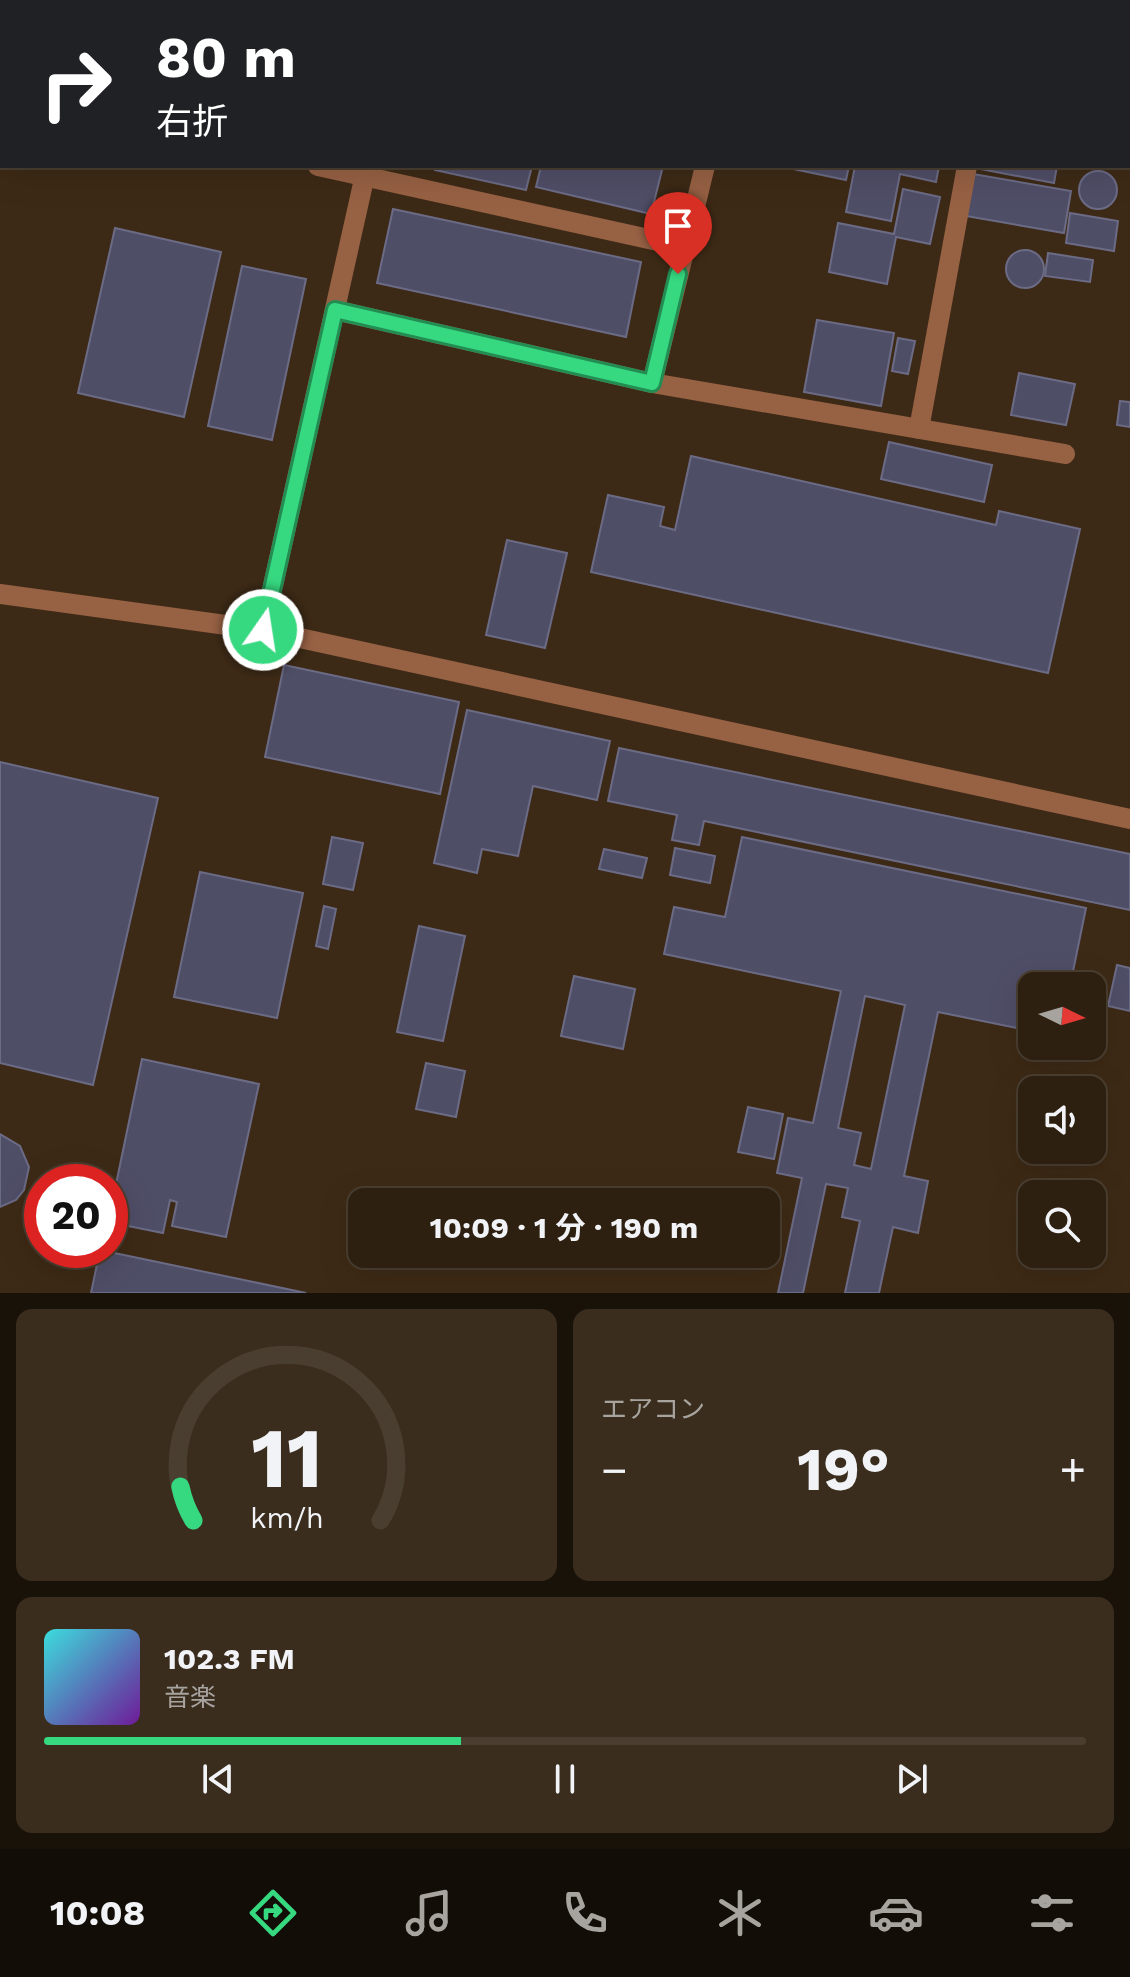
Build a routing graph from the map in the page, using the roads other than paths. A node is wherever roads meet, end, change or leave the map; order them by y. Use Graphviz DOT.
graph roads {
  1 [pos="342,168"];
  2 [pos="705,168"];
  3 [pos="967,168"];
  4 [pos="366,170"];
  5 [pos="685,247"];
  6 [pos="335,310"];
  7 [pos="652,383"];
  8 [pos="919,429"];
  9 [pos="1065,454"];
  10 [pos="0,594"];
  11 [pos="263,630"];
  12 [pos="1130,819"];
  1 -- 4 [label="lane"];
  2 -- 5 [label="lane"];
  3 -- 8 [label="lane"];
  4 -- 5 [label="lane"];
  4 -- 6 [label="lane"];
  5 -- 7 [label="lane"];
  6 -- 7 [label="lane"];
  6 -- 11 [label="lane"];
  7 -- 8 [label="lane"];
  8 -- 9 [label="lane"];
  10 -- 11 [label="lane"];
  11 -- 12 [label="lane"];
}
